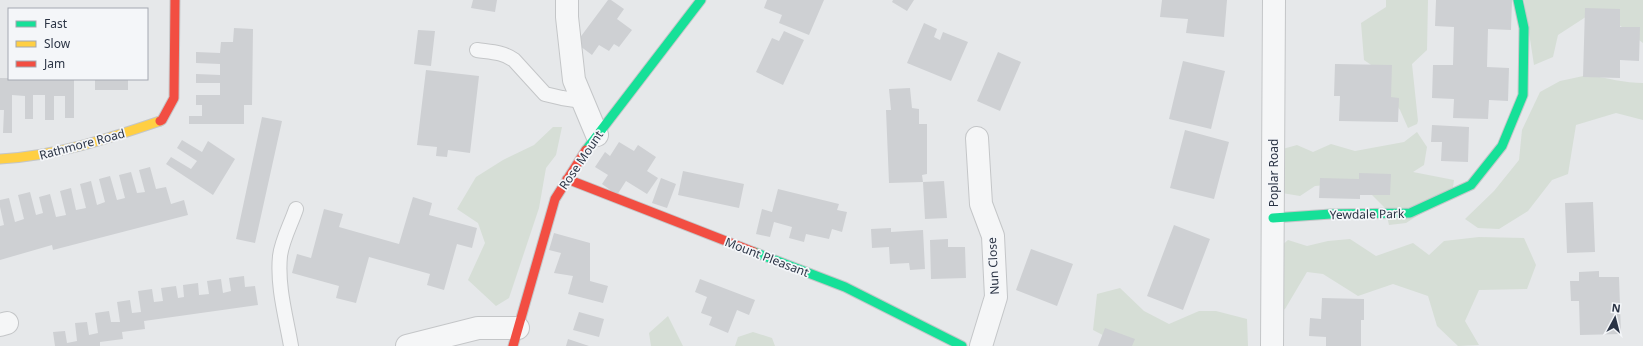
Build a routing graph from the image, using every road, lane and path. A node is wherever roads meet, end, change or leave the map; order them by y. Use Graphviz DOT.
graph roads {
  1 [pos="175,0"];
  2 [pos="567,0"];
  3 [pos="701,0"];
  4 [pos="1274,0"];
  5 [pos="1518,0"];
  6 [pos="477,50"];
  7 [pos="582,101"];
  8 [pos="597,136"];
  9 [pos="977,138"];
  10 [pos="0,159"];
  11 [pos="567,179"];
  12 [pos="296,209"];
  13 [pos="1273,218"];
  14 [pos="515,337"];
  15 [pos="291,346"];
  16 [pos="407,346"];
  17 [pos="962,346"];
  18 [pos="981,346"];
  19 [pos="1272,346"];
  1 -- 10 [label="street, Rathmore Road"];
  2 -- 7 [label="street"];
  3 -- 8 [label="street, Rose Mount"];
  4 -- 13 [label="street, Poplar Road"];
  5 -- 13 [label="street, Yewdale Park"];
  6 -- 7 [label="lane"];
  7 -- 8 [label="street"];
  8 -- 11 [label="street, Rose Mount"];
  9 -- 18 [label="street, Nun Close"];
  11 -- 14 [label="street, Rose Mount"];
  11 -- 17 [label="street, Mount Pleasant"];
  12 -- 15 [label="lane"];
  13 -- 19 [label="street, Poplar Road"];
  14 -- 16 [label="street"];
}
